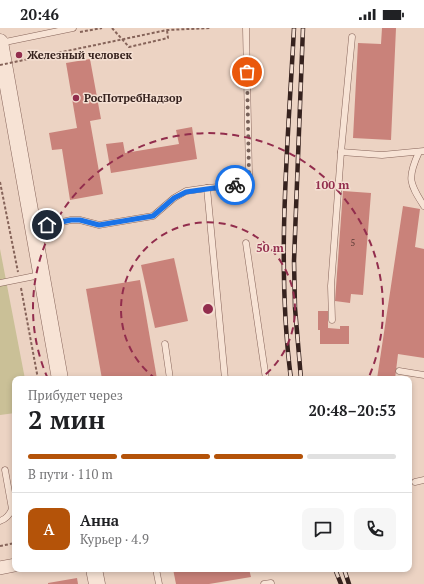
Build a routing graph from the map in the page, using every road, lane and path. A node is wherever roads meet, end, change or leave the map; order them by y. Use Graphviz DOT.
graph roads {
  1 [pos="73,28"];
  2 [pos="112,28"];
  3 [pos="211,28"];
  4 [pos="246,28"];
  5 [pos="167,30"];
  6 [pos="352,37"];
  7 [pos="0,42"];
  8 [pos="0,65"];
  9 [pos="422,151"];
  10 [pos="341,152"];
  11 [pos="207,188"];
  12 [pos="424,206"];
  13 [pos="34,228"];
  14 [pos="246,243"];
  15 [pos="42,274"];
  16 [pos="0,283"];
  17 [pos="332,320"];
  18 [pos="165,344"];
  19 [pos="399,371"];
  20 [pos="424,375"];
  21 [pos="59,376"];
  22 [pos="170,376"];
  23 [pos="225,376"];
  24 [pos="266,376"];
  25 [pos="5,470"];
  26 [pos="424,480"];
  27 [pos="415,482"];
  28 [pos="0,521"];
  29 [pos="12,544"];
  30 [pos="0,546"];
  31 [pos="12,566"];
  32 [pos="0,568"];
  33 [pos="95,572"];
  34 [pos="157,572"];
  35 [pos="97,584"];
  36 [pos="159,584"];
  1 -- 7 [label="lane"];
  2 -- 5 [label="path"];
  3 -- 5 [label="path, bridge"];
  4 -- 11 [label="lane"];
  5 -- 8 [label="path, bridge"];
  6 -- 10 [label="lane"];
  7 -- 13 [label="street"];
  9 -- 10 [label="lane"];
  9 -- 12 [label="lane"];
  10 -- 17 [label="lane"];
  11 -- 13 [label="lane"];
  11 -- 23 [label="lane"];
  13 -- 15 [label="street"];
  14 -- 24 [label="lane"];
  15 -- 16 [label="lane"];
  15 -- 21 [label="street"];
  18 -- 22 [label="lane"];
  19 -- 20 [label="lane"];
  25 -- 28 [label="lane"];
  26 -- 27 [label="lane"];
  29 -- 30 [label="path"];
  31 -- 32 [label="street"];
  33 -- 35 [label="street"];
  34 -- 36 [label="lane"];
}
